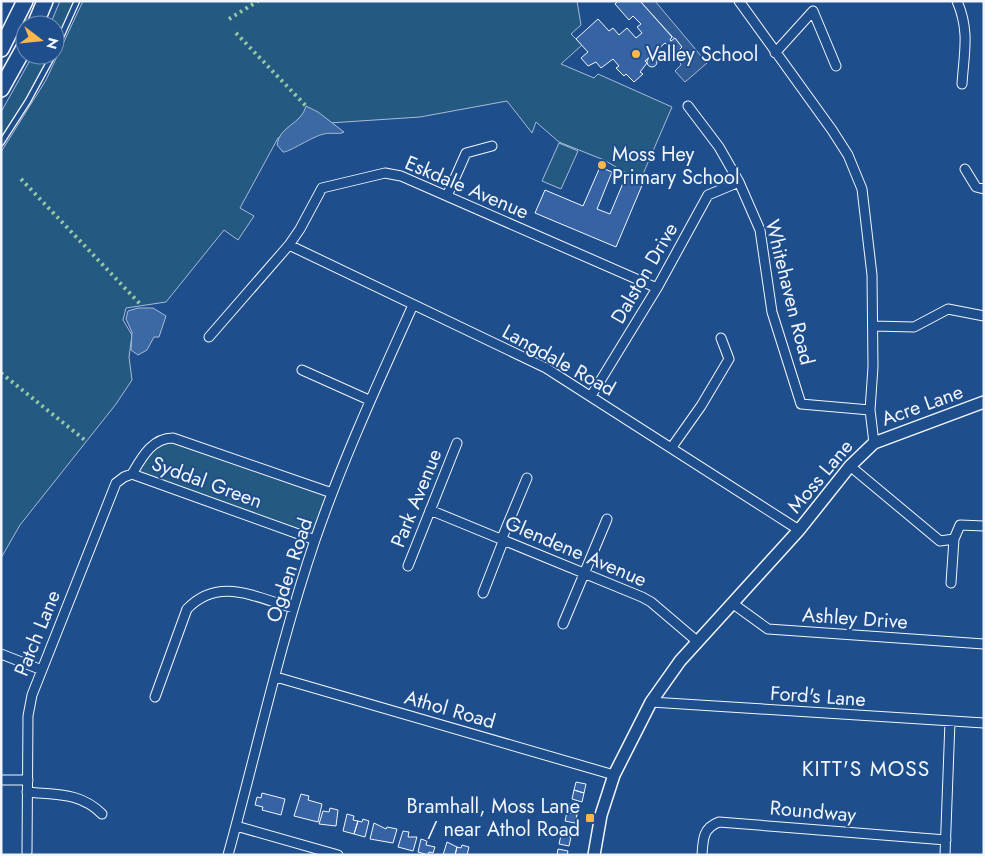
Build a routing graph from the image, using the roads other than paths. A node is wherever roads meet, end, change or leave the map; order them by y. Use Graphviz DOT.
graph roads {
  1 [pos="25,1"];
  2 [pos="45,1"];
  3 [pos="77,1"];
  4 [pos="739,1"];
  5 [pos="809,1"];
  6 [pos="957,1"];
  7 [pos="813,10"];
  8 [pos="39,15"];
  9 [pos="65,28"];
  10 [pos="1,49"];
  11 [pos="775,53"];
  12 [pos="15,64"];
  13 [pos="48,65"];
  14 [pos="836,66"];
  15 [pos="962,84"];
  16 [pos="1,88"];
  17 [pos="688,106"];
  18 [pos="1,143"];
  19 [pos="492,146"];
  20 [pos="965,169"];
  21 [pos="739,182"];
  22 [pos="984,189"];
  23 [pos="446,196"];
  24 [pos="289,245"];
  25 [pos="657,288"];
  26 [pos="413,305"];
  27 [pos="984,316"];
  28 [pos="873,326"];
  29 [pos="209,337"];
  30 [pos="721,338"];
  31 [pos="302,370"];
  32 [pos="591,396"];
  33 [pos="369,400"];
  34 [pos="984,402"];
  35 [pos="870,410"];
  36 [pos="457,443"];
  37 [pos="874,443"];
  38 [pos="672,448"];
  39 [pos="850,466"];
  40 [pos="132,474"];
  41 [pos="527,478"];
  42 [pos="332,493"];
  43 [pos="430,510"];
  44 [pos="607,519"];
  45 [pos="984,526"];
  46 [pos="799,530"];
  47 [pos="503,539"];
  48 [pos="315,540"];
  49 [pos="954,540"];
  50 [pos="408,566"];
  51 [pos="584,573"];
  52 [pos="951,583"];
  53 [pos="482,593"];
  54 [pos="732,603"];
  55 [pos="293,608"];
  56 [pos="562,624"];
  57 [pos="698,642"];
  58 [pos="984,644"];
  59 [pos="1,654"];
  60 [pos="42,670"];
  61 [pos="276,677"];
  62 [pos="155,698"];
  63 [pos="651,702"];
  64 [pos="950,722"];
  65 [pos="984,723"];
  66 [pos="614,775"];
  67 [pos="1,780"];
  68 [pos="28,780"];
  69 [pos="27,792"];
  70 [pos="102,814"];
  71 [pos="236,826"];
  72 [pos="946,840"];
  73 [pos="27,852"];
  74 [pos="228,855"];
  75 [pos="338,855"];
  76 [pos="594,855"];
  77 [pos="702,855"];
  78 [pos="945,855"];
  1 -- 10 [label="highway"];
  2 -- 8 [label="highway"];
  3 -- 9 [label="lane"];
  4 -- 11 [label="street, Moss Lane"];
  5 -- 7 [label="street"];
  6 -- 15 [label="street"];
  7 -- 11 [label="street"];
  7 -- 14 [label="street"];
  11 -- 28 [label="street, Moss Lane"];
  12 -- 16 [label="highway"];
  13 -- 18 [label="lane"];
  17 -- 21 [label="street, Whitehaven Road"];
  19 -- 23 [label="street"];
  20 -- 22 [label="street"];
  21 -- 25 [label="street, Dalston Drive"];
  21 -- 35 [label="street, Whitehaven Road"];
  23 -- 24 [label="street, Eskdale Avenue"];
  23 -- 25 [label="street, Eskdale Avenue"];
  24 -- 26 [label="street, Langdale Road"];
  24 -- 29 [label="street, Eskdale Avenue"];
  25 -- 32 [label="street, Dalston Drive"];
  26 -- 32 [label="street, Langdale Road"];
  26 -- 33 [label="street, Ogden Road"];
  27 -- 28 [label="street"];
  28 -- 35 [label="street, Moss Lane"];
  30 -- 38 [label="street"];
  31 -- 33 [label="street"];
  32 -- 38 [label="street, Langdale Road"];
  33 -- 42 [label="street, Ogden Road"];
  34 -- 37 [label="main road, Acre Lane"];
  35 -- 37 [label="street, Moss Lane"];
  36 -- 43 [label="street, Park Avenue"];
  37 -- 39 [label="main road, Moss Lane"];
  38 -- 46 [label="street, Langdale Road"];
  39 -- 46 [label="main road, Moss Lane"];
  39 -- 49 [label="street"];
  40 -- 42 [label="street, Syddal Green"];
  40 -- 48 [label="street, Syddal Green"];
  40 -- 60 [label="street, Patch Lane"];
  41 -- 47 [label="street"];
  42 -- 48 [label="street, Ogden Road"];
  43 -- 47 [label="street, Glendene Avenue"];
  43 -- 50 [label="street, Park Avenue"];
  44 -- 51 [label="street"];
  45 -- 49 [label="street"];
  46 -- 54 [label="main road, Moss Lane"];
  47 -- 51 [label="street, Glendene Avenue"];
  47 -- 53 [label="street"];
  48 -- 55 [label="street, Ogden Road"];
  49 -- 52 [label="street"];
  51 -- 56 [label="street"];
  51 -- 57 [label="street, Glendene Avenue"];
  54 -- 57 [label="main road, Moss Lane"];
  54 -- 58 [label="street, Ashley Drive"];
  55 -- 61 [label="street, Ogden Road"];
  55 -- 62 [label="street"];
  57 -- 63 [label="main road, Moss Lane"];
  59 -- 60 [label="street"];
  60 -- 68 [label="street, Patch Lane"];
  61 -- 66 [label="street, Athol Road"];
  61 -- 71 [label="street, Ogden Road"];
  63 -- 64 [label="street, Ford's Lane"];
  63 -- 66 [label="main road, Moss Lane"];
  64 -- 65 [label="street, Ford's Lane"];
  64 -- 72 [label="street"];
  66 -- 76 [label="main road, Moss Lane"];
  67 -- 68 [label="street"];
  68 -- 69 [label="street, Patch Lane"];
  69 -- 70 [label="street"];
  69 -- 73 [label="street, Patch Lane"];
  71 -- 74 [label="street, Ogden Road"];
  71 -- 75 [label="street"];
  72 -- 77 [label="street, Roundway"];
  72 -- 78 [label="street"];
}
